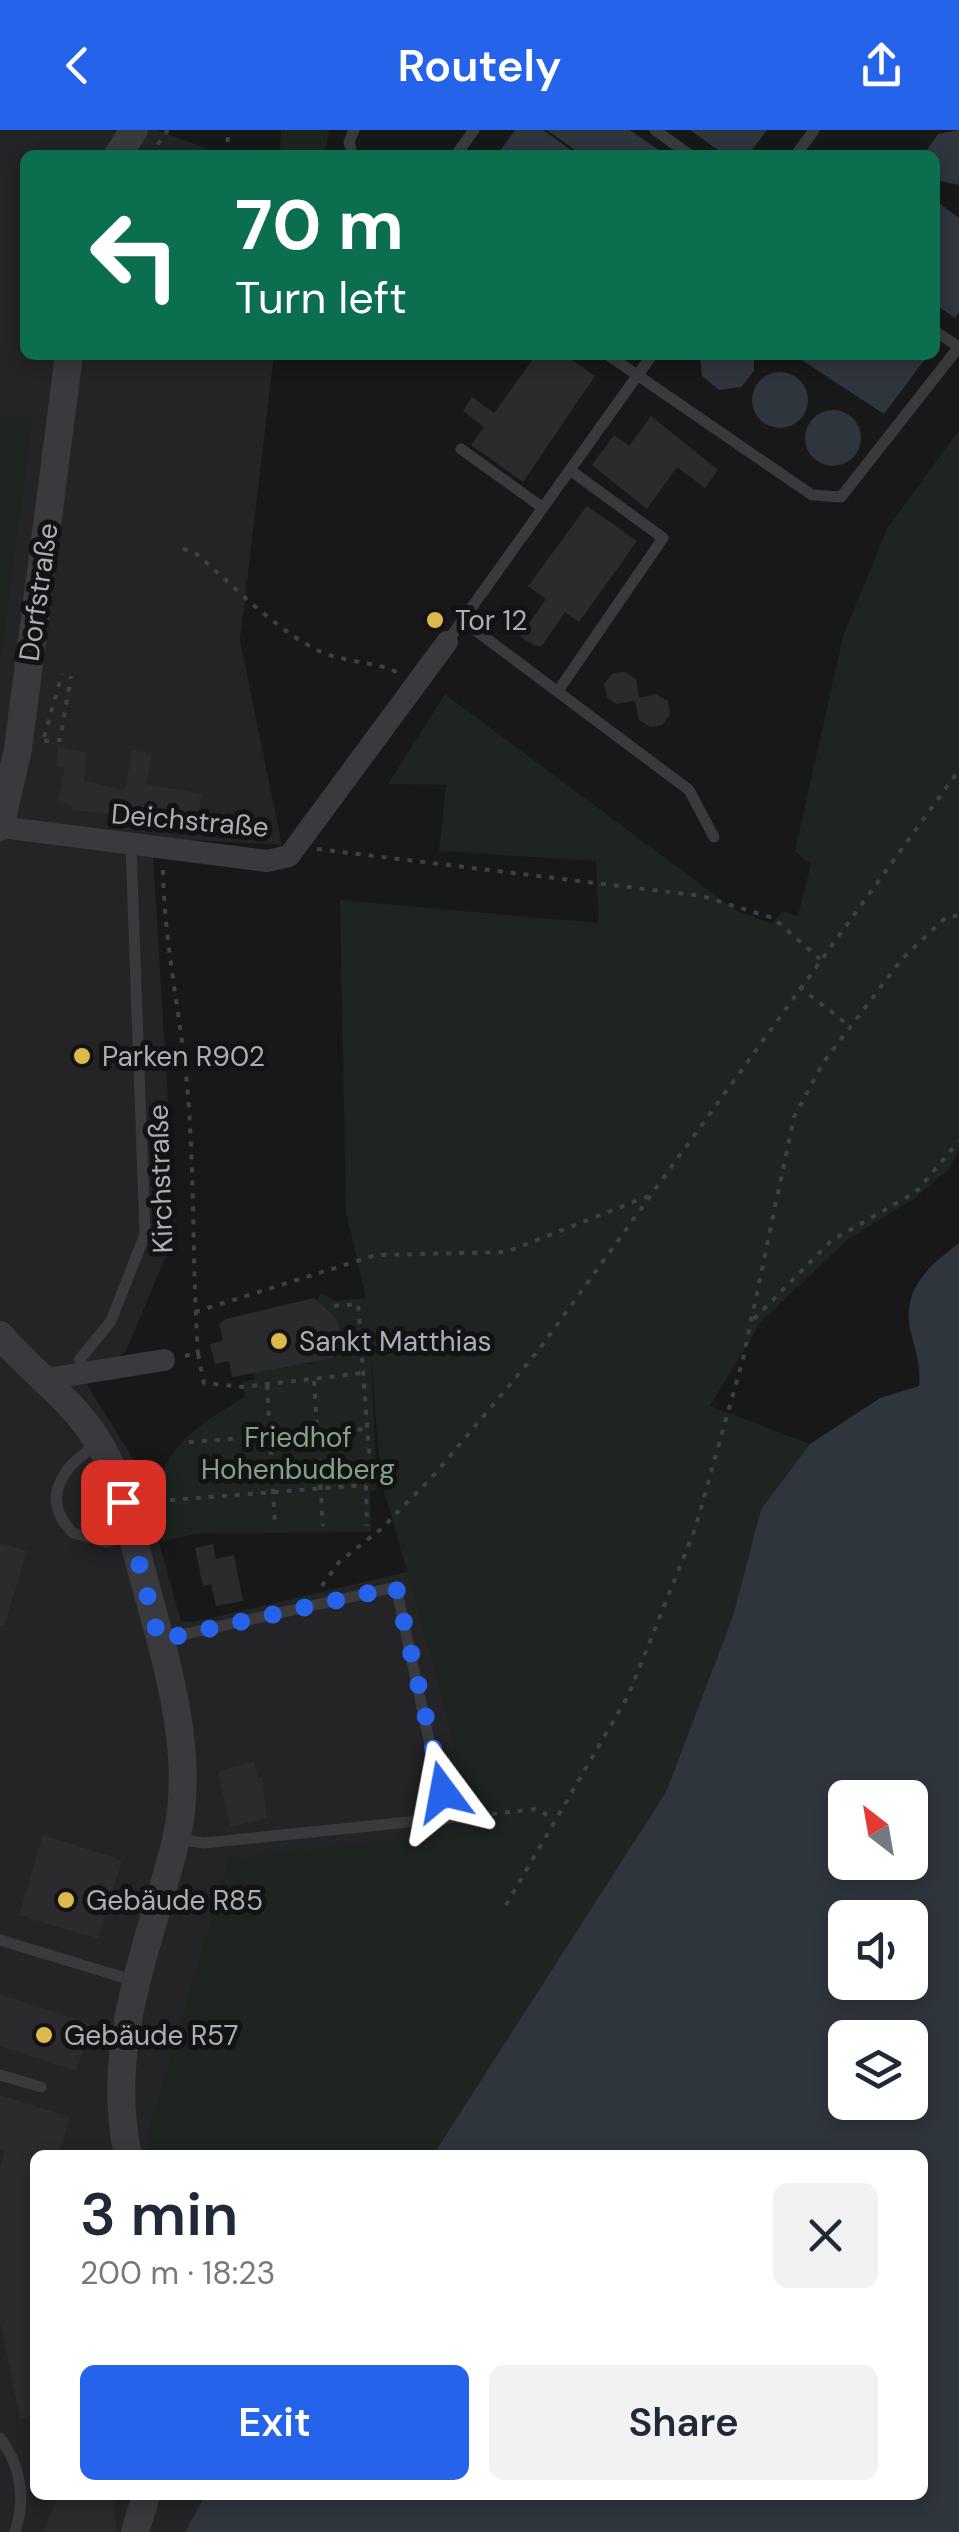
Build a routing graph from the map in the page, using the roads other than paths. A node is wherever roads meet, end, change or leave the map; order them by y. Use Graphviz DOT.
graph roads {
  1 [pos="655,130"];
  2 [pos="683,150"];
  3 [pos="959,348"];
  4 [pos="68,360"];
  5 [pos="615,360"];
  6 [pos="648,360"];
  7 [pos="637,376"];
  8 [pos="461,449"];
  9 [pos="570,470"];
  10 [pos="543,508"];
  11 [pos="462,621"];
  12 [pos="448,642"];
  13 [pos="558,691"];
  14 [pos="0,827"];
  15 [pos="714,836"];
  16 [pos="131,847"];
  17 [pos="0,1335"];
  18 [pos="164,1360"];
  19 [pos="82,1373"];
  20 [pos="47,1380"];
  21 [pos="99,1442"];
  22 [pos="132,1535"];
  23 [pos="159,1640"];
  24 [pos="477,1815"];
  25 [pos="446,1819"];
  26 [pos="177,1839"];
  27 [pos="0,1940"];
  28 [pos="135,1981"];
  29 [pos="0,2076"];
  30 [pos="41,2087"];
  31 [pos="128,2150"];
  32 [pos="0,2438"];
  33 [pos="145,2500"];
  34 [pos="15,2532"];
  35 [pos="135,2532"];
  1 -- 2 [label="lane"];
  3 -- 7 [label="lane"];
  4 -- 14 [label="street, Dorfstraße"];
  5 -- 7 [label="lane"];
  6 -- 7 [label="lane"];
  7 -- 9 [label="lane"];
  8 -- 10 [label="lane"];
  9 -- 10 [label="lane"];
  9 -- 13 [label="lane"];
  10 -- 11 [label="lane"];
  11 -- 12 [label="lane"];
  11 -- 13 [label="lane"];
  12 -- 16 [label="street, Deichstraße"];
  13 -- 15 [label="lane"];
  14 -- 16 [label="street, Deichstraße"];
  16 -- 19 [label="lane"];
  17 -- 20 [label="street"];
  18 -- 19 [label="street"];
  19 -- 20 [label="street"];
  20 -- 21 [label="street"];
  21 -- 22 [label="street"];
  21 -- 22 [label="lane"];
  22 -- 23 [label="street"];
  23 -- 25 [label="lane"];
  23 -- 26 [label="street"];
  24 -- 25 [label="lane"];
  25 -- 26 [label="lane"];
  26 -- 28 [label="street"];
  27 -- 28 [label="lane"];
  28 -- 31 [label="street"];
  29 -- 30 [label="lane"];
  32 -- 34 [label="lane"];
  33 -- 35 [label="street"];
}
